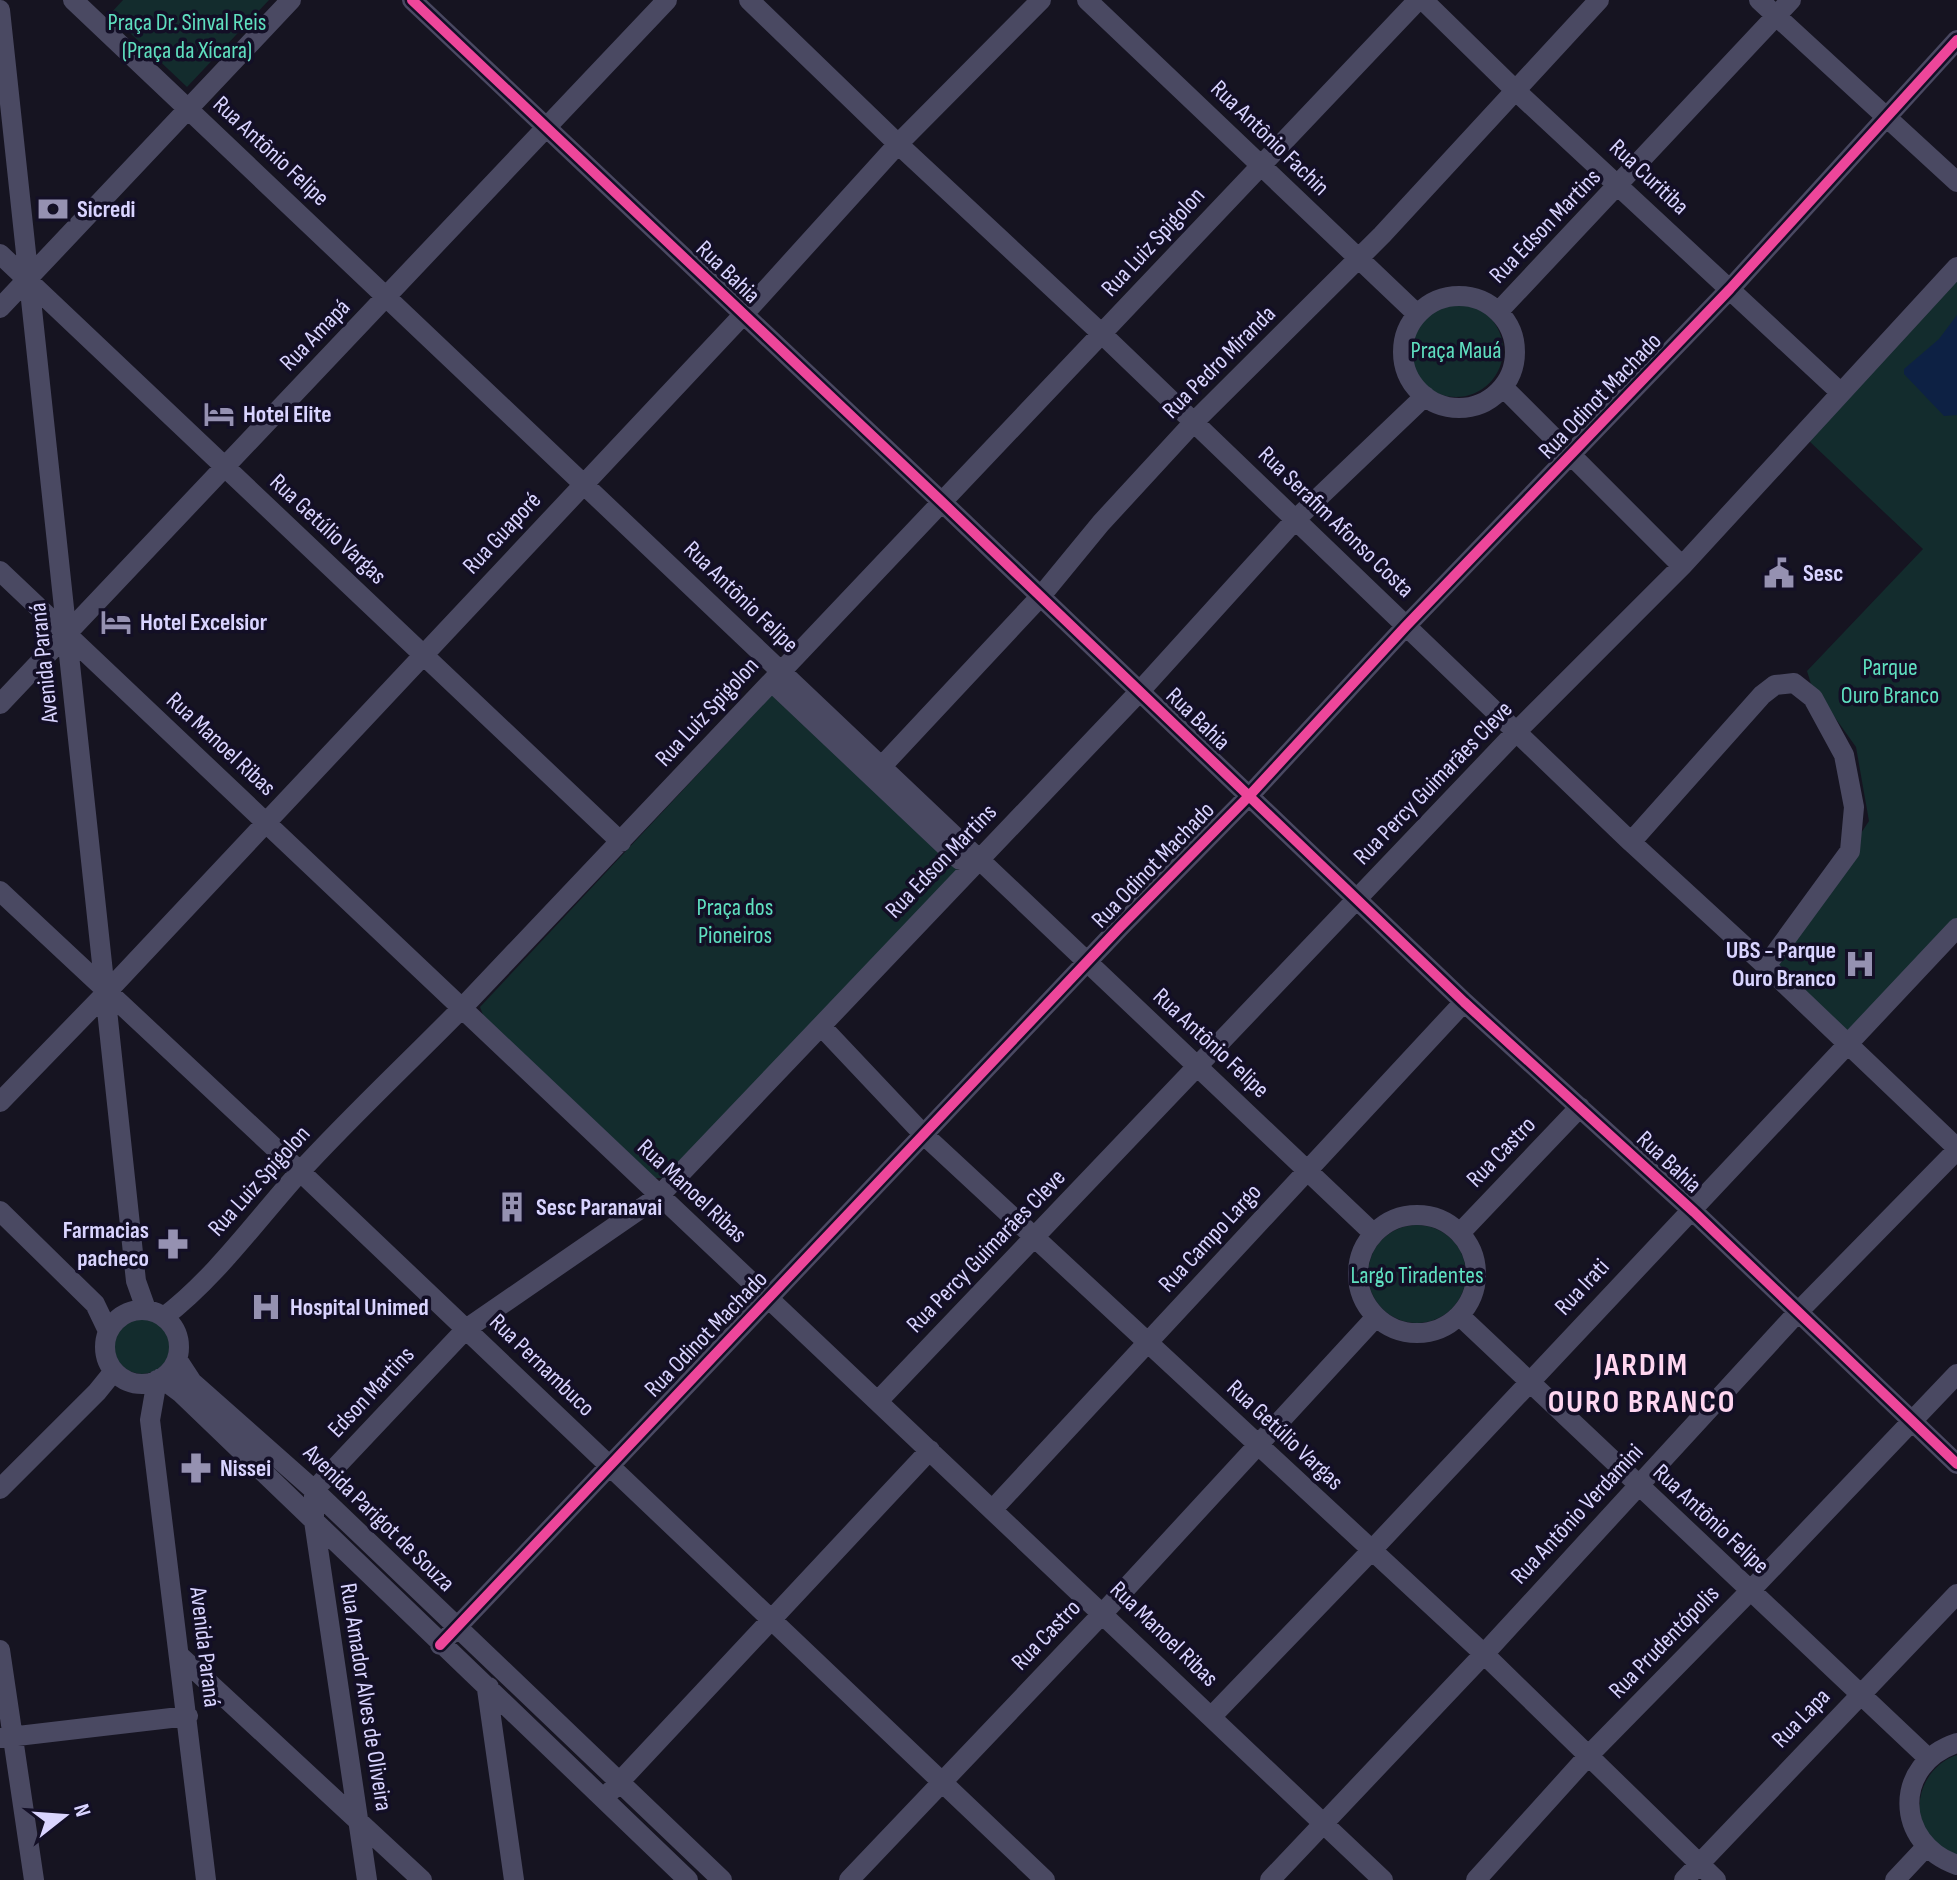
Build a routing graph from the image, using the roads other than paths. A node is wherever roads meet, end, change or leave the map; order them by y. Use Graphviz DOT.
graph roads {
  1 [pos="73,0"];
  2 [pos="291,0"];
  3 [pos="412,0"];
  4 [pos="667,0"];
  5 [pos="749,0"];
  6 [pos="1041,0"];
  7 [pos="1087,0"];
  8 [pos="1420,0"];
  9 [pos="1599,0"];
  10 [pos="1759,0"];
  11 [pos="1791,0"];
  12 [pos="0,10"];
  13 [pos="1776,16"];
  14 [pos="1957,40"];
  15 [pos="1516,91"];
  16 [pos="188,110"];
  17 [pos="1888,118"];
  18 [pos="546,127"];
  19 [pos="898,144"];
  20 [pos="1262,165"];
  21 [pos="1957,182"];
  22 [pos="1619,185"];
  23 [pos="0,254"];
  24 [pos="1357,259"];
  25 [pos="1957,267"];
  26 [pos="27,280"];
  27 [pos="1730,289"];
  28 [pos="387,297"];
  29 [pos="0,308"];
  30 [pos="1499,311"];
  31 [pos="1417,314"];
  32 [pos="743,315"];
  33 [pos="1102,334"];
  34 [pos="1503,387"];
  35 [pos="1840,392"];
  36 [pos="1425,396"];
  37 [pos="1194,422"];
  38 [pos="1571,457"];
  39 [pos="225,467"];
  40 [pos="584,484"];
  41 [pos="942,502"];
  42 [pos="1295,520"];
  43 [pos="1682,566"];
  44 [pos="0,571"];
  45 [pos="1041,596"];
  46 [pos="1406,626"];
  47 [pos="67,634"];
  48 [pos="423,654"];
  49 [pos="777,677"];
  50 [pos="1140,691"];
  51 [pos="0,704"];
  52 [pos="1516,732"];
  53 [pos="882,766"];
  54 [pos="1249,796"];
  55 [pos="265,821"];
  56 [pos="621,842"];
  57 [pos="1631,842"];
  58 [pos="974,863"];
  59 [pos="0,891"];
  60 [pos="1358,899"];
  61 [pos="1957,928"];
  62 [pos="1088,962"];
  63 [pos="1766,966"];
  64 [pos="106,993"];
  65 [pos="1464,1002"];
  66 [pos="462,1008"];
  67 [pos="821,1026"];
  68 [pos="1847,1044"];
  69 [pos="1198,1067"];
  70 [pos="0,1102"];
  71 [pos="1580,1107"];
  72 [pos="923,1134"];
  73 [pos="1957,1149"];
  74 [pos="300,1172"];
  75 [pos="1309,1172"];
  76 [pos="659,1196"];
  77 [pos="1690,1210"];
  78 [pos="0,1211"];
  79 [pos="1373,1233"];
  80 [pos="1460,1233"];
  81 [pos="1035,1238"];
  82 [pos="768,1298"];
  83 [pos="1798,1312"];
  84 [pos="155,1313"];
  85 [pos="1460,1316"];
  86 [pos="1375,1318"];
  87 [pos="466,1329"];
  88 [pos="108,1331"];
  89 [pos="1147,1343"];
  90 [pos="177,1359"];
  91 [pos="1957,1374"];
  92 [pos="121,1376"];
  93 [pos="159,1379"];
  94 [pos="1528,1381"];
  95 [pos="878,1401"];
  96 [pos="150,1420"];
  97 [pos="1911,1420"];
  98 [pos="1258,1445"];
  99 [pos="930,1450"];
  100 [pos="1957,1464"];
  101 [pos="609,1465"];
  102 [pos="1638,1486"];
  103 [pos="0,1489"];
  104 [pos="314,1490"];
  105 [pos="993,1509"];
  106 [pos="314,1521"];
  107 [pos="1371,1551"];
  108 [pos="1750,1591"];
  109 [pos="1957,1594"];
  110 [pos="1104,1612"];
  111 [pos="772,1620"];
  112 [pos="456,1628"];
  113 [pos="440,1645"];
  114 [pos="0,1650"];
  115 [pos="1484,1654"];
  116 [pos="180,1656"];
  117 [pos="502,1672"];
  118 [pos="487,1689"];
  119 [pos="1860,1694"];
  120 [pos="188,1716"];
  121 [pos="1212,1716"];
  122 [pos="6,1737"];
  123 [pos="1957,1743"];
  124 [pos="1588,1756"];
  125 [pos="1928,1758"];
  126 [pos="619,1782"];
  127 [pos="942,1782"];
  128 [pos="603,1800"];
  129 [pos="359,1822"];
  130 [pos="1325,1824"];
  131 [pos="1926,1847"];
  132 [pos="1699,1864"];
  133 [pos="1957,1865"];
  134 [pos="34,1880"];
  135 [pos="206,1880"];
  136 [pos="367,1880"];
  137 [pos="422,1880"];
  138 [pos="514,1880"];
  139 [pos="688,1880"];
  140 [pos="722,1880"];
  141 [pos="849,1880"];
  142 [pos="1045,1880"];
  143 [pos="1270,1880"];
  144 [pos="1383,1880"];
  145 [pos="1476,1880"];
  146 [pos="1684,1880"];
  147 [pos="1716,1880"];
  148 [pos="1895,1880"];
  1 -- 16 [label="street, Rua Antônio Felipe"];
  2 -- 16 [label="street"];
  3 -- 18 [label="street, Rua Bahia"];
  4 -- 18 [label="street, Rua Amapá"];
  5 -- 19 [label="street, Rua Serafim Afonso Costa"];
  6 -- 19 [label="street, Rua Guaporé"];
  7 -- 20 [label="street, Rua Antônio Fachin"];
  8 -- 15 [label="street, Rua Curitiba"];
  8 -- 20 [label="street, Rua Luiz Spigolon"];
  9 -- 15 [label="street, Rua Pedro Miranda"];
  10 -- 13 [label="street"];
  11 -- 13 [label="street, Rua Edson Martins"];
  12 -- 26 [label="street, Avenida Paraná"];
  13 -- 17 [label="street"];
  13 -- 22 [label="street, Rua Edson Martins"];
  14 -- 17 [label="street, Rua Odinot Machado"];
  15 -- 22 [label="street, Rua Curitiba"];
  15 -- 24 [label="street, Rua Pedro Miranda"];
  16 -- 26 [label="street"];
  16 -- 28 [label="street, Rua Antônio Felipe"];
  17 -- 21 [label="street"];
  17 -- 27 [label="street, Rua Odinot Machado"];
  18 -- 28 [label="street, Rua Amapá"];
  18 -- 32 [label="street, Rua Bahia"];
  19 -- 32 [label="street, Rua Guaporé"];
  19 -- 33 [label="street, Rua Serafim Afonso Costa"];
  20 -- 24 [label="street, Rua Antônio Fachin"];
  20 -- 33 [label="street, Rua Luiz Spigolon"];
  22 -- 27 [label="street, Rua Curitiba"];
  22 -- 30 [label="street, Rua Edson Martins"];
  23 -- 26 [label="street, Rua Getúlio Vargas"];
  24 -- 31 [label="street, Rua Antônio Fachin"];
  24 -- 37 [label="street, Rua Pedro Miranda"];
  25 -- 35 [label="street, Rua Percy Guimarães Cleve"];
  26 -- 29 [label="street"];
  26 -- 39 [label="street, Rua Getúlio Vargas"];
  26 -- 47 [label="street, Avenida Paraná"];
  27 -- 35 [label="street, Rua Curitiba"];
  27 -- 38 [label="street, Rua Odinot Machado"];
  28 -- 39 [label="street, Rua Amapá"];
  28 -- 40 [label="street, Rua Antônio Felipe"];
  30 -- 31 [label="street"];
  30 -- 34 [label="street"];
  31 -- 36 [label="street"];
  32 -- 40 [label="street, Rua Guaporé"];
  32 -- 41 [label="street, Rua Bahia"];
  33 -- 37 [label="street, Rua Serafim Afonso Costa"];
  33 -- 41 [label="street, Rua Luiz Spigolon"];
  34 -- 36 [label="street"];
  34 -- 38 [label="street"];
  35 -- 43 [label="street, Rua Percy Guimarães Cleve"];
  36 -- 42 [label="street, Rua Edson Martins"];
  37 -- 42 [label="street, Rua Serafim Afonso Costa"];
  37 -- 45 [label="street, Rua Pedro Miranda"];
  38 -- 43 [label="street"];
  38 -- 46 [label="street, Rua Odinot Machado"];
  39 -- 47 [label="street, Rua Amapá"];
  39 -- 48 [label="street, Rua Getúlio Vargas"];
  40 -- 48 [label="street, Rua Guaporé"];
  40 -- 49 [label="street, Rua Antônio Felipe"];
  41 -- 45 [label="street, Rua Bahia"];
  41 -- 49 [label="street, Rua Luiz Spigolon"];
  42 -- 46 [label="street, Rua Serafim Afonso Costa"];
  42 -- 50 [label="street, Rua Edson Martins"];
  43 -- 52 [label="street, Rua Percy Guimarães Cleve"];
  44 -- 47 [label="street, Rua Manoel Ribas"];
  45 -- 50 [label="street, Rua Bahia"];
  45 -- 53 [label="street, Rua Pedro Miranda"];
  46 -- 52 [label="street, Rua Serafim Afonso Costa"];
  46 -- 54 [label="street, Rua Odinot Machado"];
  47 -- 51 [label="street, Rua Amapá"];
  47 -- 55 [label="street, Rua Manoel Ribas"];
  47 -- 64 [label="street, Avenida Paraná"];
  48 -- 55 [label="street, Rua Guaporé"];
  48 -- 56 [label="street, Rua Getúlio Vargas"];
  49 -- 53 [label="street, Rua Antônio Felipe"];
  49 -- 56 [label="street, Rua Luiz Spigolon"];
  49 -- 58 [label="street, Rua Antônio Felipe"];
  50 -- 54 [label="street, Rua Bahia"];
  50 -- 58 [label="street, Rua Edson Martins"];
  52 -- 57 [label="street, Rua Serafim Afonso Costa"];
  52 -- 60 [label="street, Rua Percy Guimarães Cleve"];
  53 -- 58 [label="street, Rua Antônio Felipe"];
  54 -- 60 [label="street, Rua Bahia"];
  54 -- 62 [label="street, Rua Odinot Machado"];
  55 -- 64 [label="street, Rua Guaporé"];
  55 -- 66 [label="street, Rua Manoel Ribas"];
  56 -- 66 [label="street, Rua Luiz Spigolon"];
  57 -- 63 [label="street, Rua Serafim Afonso Costa"];
  57 -- 63 [label="street"];
  58 -- 62 [label="street, Rua Antônio Felipe"];
  58 -- 67 [label="street, Rua Edson Martins"];
  59 -- 64 [label="street, Rua Pernambuco"];
  60 -- 65 [label="street, Rua Bahia"];
  60 -- 69 [label="street, Rua Percy Guimarães Cleve"];
  61 -- 68 [label="street, Rua Irati"];
  62 -- 69 [label="street, Rua Antônio Felipe"];
  62 -- 72 [label="street, Rua Odinot Machado"];
  63 -- 68 [label="street, Rua Serafim Afonso Costa"];
  64 -- 70 [label="street, Rua Guaporé"];
  64 -- 74 [label="street, Rua Pernambuco"];
  64 -- 84 [label="street, Avenida Paraná"];
  65 -- 71 [label="street, Rua Bahia"];
  65 -- 75 [label="street, Rua Campo Largo"];
  66 -- 74 [label="street, Rua Luiz Spigolon"];
  66 -- 76 [label="street, Rua Manoel Ribas"];
  67 -- 72 [label="street, Rua Getúlio Vargas"];
  67 -- 76 [label="street, Rua Edson Martins"];
  68 -- 73 [label="street, Rua Serafim Afonso Costa"];
  68 -- 77 [label="street, Rua Irati"];
  69 -- 75 [label="street, Rua Antônio Felipe"];
  69 -- 81 [label="street, Rua Percy Guimarães Cleve"];
  71 -- 77 [label="street, Rua Bahia"];
  71 -- 80 [label="street, Rua Castro"];
  72 -- 81 [label="street, Rua Getúlio Vargas"];
  72 -- 82 [label="street, Rua Odinot Machado"];
  73 -- 83 [label="street, Rua Antônio Verdamini"];
  74 -- 84 [label="street, Rua Luiz Spigolon"];
  74 -- 87 [label="street, Rua Pernambuco"];
  75 -- 79 [label="street, Rua Antônio Felipe"];
  75 -- 89 [label="street, Rua Campo Largo"];
  76 -- 82 [label="street, Rua Manoel Ribas"];
  76 -- 87 [label="street, Rua Edson Martins"];
  77 -- 83 [label="street, Rua Bahia"];
  77 -- 94 [label="street, Rua Irati"];
  78 -- 88 [label="street"];
  79 -- 80 [label="street"];
  79 -- 86 [label="street"];
  80 -- 85 [label="street"];
  81 -- 89 [label="street, Rua Getúlio Vargas"];
  81 -- 95 [label="street, Rua Percy Guimarães Cleve"];
  82 -- 95 [label="street, Rua Manoel Ribas"];
  82 -- 101 [label="street, Rua Odinot Machado"];
  83 -- 97 [label="street, Rua Bahia"];
  83 -- 102 [label="street, Rua Antônio Verdamini"];
  84 -- 88 [label="street"];
  84 -- 90 [label="street"];
  85 -- 86 [label="street"];
  85 -- 94 [label="street, Rua Antônio Felipe"];
  86 -- 98 [label="street, Rua Castro"];
  87 -- 101 [label="street, Rua Pernambuco"];
  87 -- 104 [label="street, Edson Martins"];
  88 -- 92 [label="street"];
  89 -- 98 [label="street, Rua Getúlio Vargas"];
  89 -- 105 [label="street, Rua Campo Largo"];
  90 -- 93 [label="street"];
  90 -- 104 [label="street, Avenida Parigot de Souza"];
  91 -- 97 [label="street, Rua Prudentópolis"];
  92 -- 93 [label="street"];
  92 -- 96 [label="street, Avenida Paraná"];
  92 -- 103 [label="street"];
  93 -- 96 [label="street, Avenida Paraná"];
  93 -- 106 [label="street, Avenida Parigot de Souza"];
  94 -- 102 [label="street, Rua Antônio Felipe"];
  94 -- 107 [label="street, Rua Irati"];
  95 -- 99 [label="street, Rua Manoel Ribas"];
  96 -- 116 [label="street, Avenida Paraná"];
  97 -- 100 [label="street, Rua Bahia"];
  97 -- 108 [label="street, Rua Prudentópolis"];
  98 -- 107 [label="street, Rua Getúlio Vargas"];
  98 -- 110 [label="street, Rua Castro"];
  99 -- 105 [label="street, Rua Manoel Ribas"];
  99 -- 111 [label="street"];
  101 -- 111 [label="street, Rua Pernambuco"];
  101 -- 112 [label="street, Rua Odinot Machado"];
  102 -- 108 [label="street, Rua Antônio Felipe"];
  102 -- 115 [label="street, Rua Antônio Verdamini"];
  104 -- 106 [label="street, Rua Amador Alves de Oliveira"];
  104 -- 112 [label="street, Avenida Parigot de Souza"];
  105 -- 110 [label="street, Rua Manoel Ribas"];
  106 -- 113 [label="street, Avenida Parigot de Souza"];
  106 -- 129 [label="street, Rua Amador Alves de Oliveira"];
  107 -- 115 [label="street, Rua Getúlio Vargas"];
  107 -- 121 [label="street, Rua Irati"];
  108 -- 119 [label="street, Rua Antônio Felipe"];
  108 -- 124 [label="street, Rua Prudentópolis"];
  109 -- 119 [label="street, Rua Lapa"];
  110 -- 121 [label="street, Rua Manoel Ribas"];
  110 -- 127 [label="street, Rua Castro"];
  111 -- 126 [label="street"];
  111 -- 127 [label="street, Rua Pernambuco"];
  112 -- 113 [label="street, Rua Odinot Machado"];
  112 -- 117 [label="street, Avenida Parigot de Souza"];
  113 -- 118 [label="street, Avenida Parigot de Souza"];
  114 -- 122 [label="street"];
  115 -- 124 [label="street, Rua Getúlio Vargas"];
  115 -- 130 [label="street, Rua Antônio Verdamini"];
  116 -- 120 [label="street, Avenida Paraná"];
  116 -- 129 [label="street"];
  117 -- 118 [label="street"];
  117 -- 126 [label="street, Avenida Parigot de Souza"];
  118 -- 128 [label="street, Avenida Parigot de Souza"];
  118 -- 138 [label="street"];
  119 -- 125 [label="street, Rua Antônio Felipe"];
  119 -- 132 [label="street, Rua Lapa"];
  120 -- 122 [label="street"];
  120 -- 135 [label="street, Avenida Paraná"];
  121 -- 130 [label="street, Rua Manoel Ribas"];
  122 -- 134 [label="street"];
  123 -- 125 [label="street"];
  124 -- 132 [label="street, Rua Getúlio Vargas"];
  124 -- 145 [label="street, Rua Prudentópolis"];
  125 -- 131 [label="street"];
  126 -- 128 [label="street"];
  126 -- 140 [label="street, Avenida Parigot de Souza"];
  127 -- 141 [label="street, Rua Castro"];
  127 -- 142 [label="street, Rua Pernambuco"];
  128 -- 139 [label="street, Avenida Parigot de Souza"];
  129 -- 136 [label="street, Rua Amador Alves de Oliveira"];
  129 -- 137 [label="street"];
  130 -- 143 [label="street, Rua Antônio Verdamini"];
  130 -- 144 [label="street, Rua Manoel Ribas"];
  131 -- 133 [label="street"];
  131 -- 148 [label="street"];
  132 -- 146 [label="street, Rua Lapa"];
  132 -- 147 [label="street, Rua Getúlio Vargas"];
}
